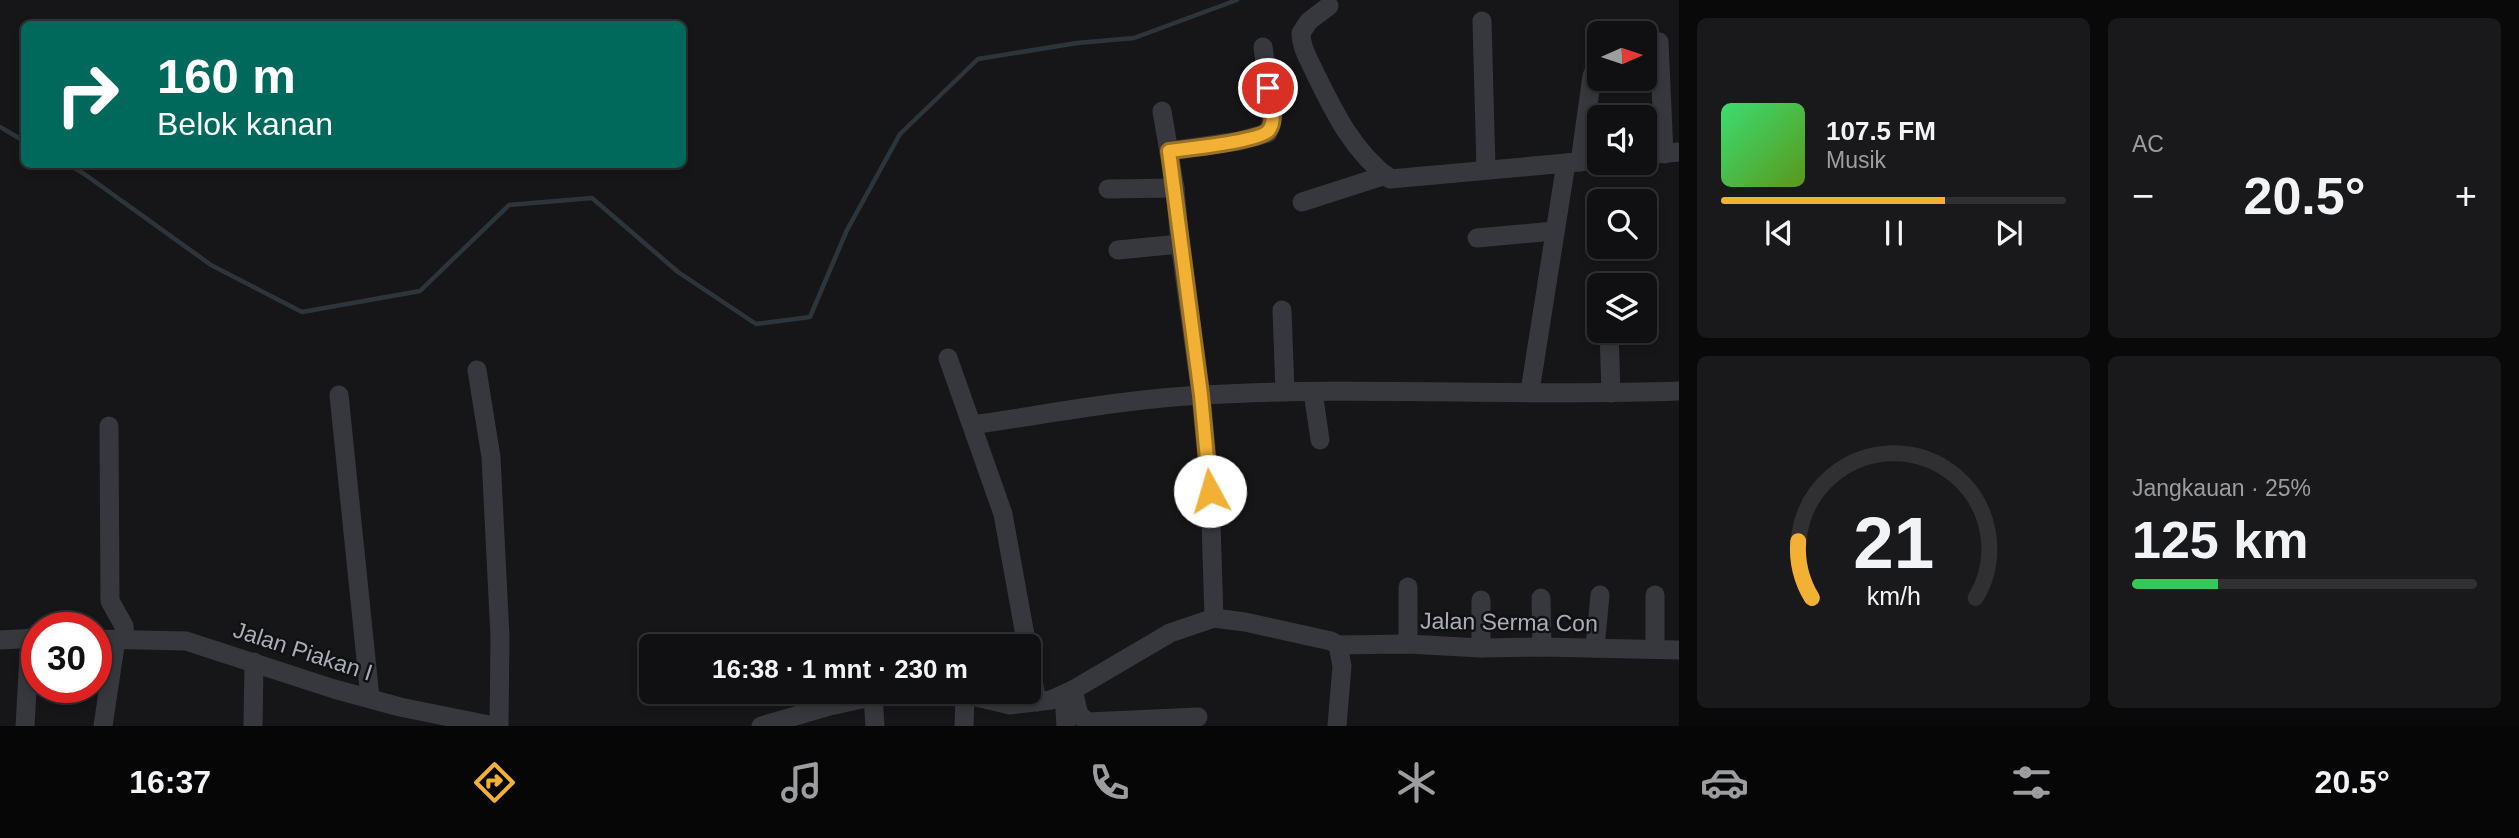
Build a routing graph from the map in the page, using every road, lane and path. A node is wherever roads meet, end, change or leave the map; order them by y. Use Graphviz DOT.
graph roads {
  1 [pos="1329,6"];
  2 [pos="1482,21"];
  3 [pos="1659,41"];
  4 [pos="1263,47"];
  5 [pos="1590,91"];
  6 [pos="1162,111"];
  7 [pos="1169,151"];
  8 [pos="1663,154"];
  9 [pos="1582,162"];
  10 [pos="1486,169"];
  11 [pos="1386,175"];
  12 [pos="1175,188"];
  13 [pos="1108,189"];
  14 [pos="1302,202"];
  15 [pos="1554,231"];
  16 [pos="1477,238"];
  17 [pos="1180,244"];
  18 [pos="1118,250"];
  19 [pos="1282,310"];
  20 [pos="1609,343"];
  21 [pos="948,358"];
  22 [pos="477,370"];
  23 [pos="1530,391"];
  24 [pos="1679,391"];
  25 [pos="1285,392"];
  26 [pos="1314,392"];
  27 [pos="1611,393"];
  28 [pos="339,395"];
  29 [pos="1201,395"];
  30 [pos="972,425"];
  31 [pos="109,426"];
  32 [pos="1320,440"];
  33 [pos="1408,587"];
  34 [pos="1600,595"];
  35 [pos="1654,595"];
  36 [pos="1541,598"];
  37 [pos="1480,600"];
  38 [pos="1214,618"];
  39 [pos="1025,634"];
  40 [pos="21,639"];
  41 [pos="112,639"];
  42 [pos="121,639"];
  43 [pos="0,640"];
  44 [pos="1408,644"];
  45 [pos="1338,645"];
  46 [pos="1542,647"];
  47 [pos="1481,648"];
  48 [pos="1595,648"];
  49 [pos="1655,649"];
  50 [pos="1679,650"];
  51 [pos="254,662"];
  52 [pos="1069,693"];
  53 [pos="370,698"];
  54 [pos="1041,701"];
  55 [pos="27,703"];
  56 [pos="857,704"];
  57 [pos="873,704"];
  58 [pos="960,704"];
  59 [pos="829,716"];
  60 [pos="1198,717"];
  61 [pos="1158,722"];
  62 [pos="1123,723"];
  63 [pos="25,726"];
  64 [pos="103,726"];
  65 [pos="253,726"];
  66 [pos="494,726"];
  67 [pos="499,726"];
  68 [pos="761,726"];
  69 [pos="875,726"];
  70 [pos="964,726"];
  71 [pos="1066,726"];
  72 [pos="1337,726"];
  1 -- 11 [label="street"];
  2 -- 10 [label="street"];
  3 -- 8 [label="street"];
  4 -- 7 [label="street"];
  5 -- 9 [label="street"];
  6 -- 7 [label="street"];
  7 -- 12 [label="street"];
  9 -- 10 [label="street"];
  9 -- 15 [label="street"];
  10 -- 11 [label="street"];
  11 -- 14 [label="street"];
  12 -- 13 [label="street"];
  12 -- 17 [label="street"];
  15 -- 16 [label="street"];
  15 -- 23 [label="street"];
  17 -- 18 [label="street"];
  17 -- 29 [label="street"];
  19 -- 25 [label="street"];
  20 -- 27 [label="street"];
  21 -- 30 [label="street"];
  22 -- 67 [label="street"];
  23 -- 26 [label="street"];
  23 -- 27 [label="street"];
  24 -- 27 [label="street"];
  25 -- 26 [label="street"];
  25 -- 29 [label="street"];
  26 -- 32 [label="street"];
  28 -- 53 [label="street"];
  29 -- 30 [label="street"];
  29 -- 38 [label="street"];
  30 -- 39 [label="street"];
  31 -- 42 [label="street"];
  33 -- 44 [label="street"];
  34 -- 48 [label="street"];
  35 -- 49 [label="street"];
  36 -- 46 [label="street"];
  37 -- 47 [label="street"];
  38 -- 45 [label="street"];
  38 -- 52 [label="street"];
  40 -- 43 [label="street"];
  41 -- 42 [label="street, Jalan Piakan I"];
  42 -- 51 [label="street, Jalan Piakan I"];
  42 -- 64 [label="street"];
  44 -- 45 [label="street, Jalan Serma Con"];
  44 -- 47 [label="street, Jalan Serma Con"];
  45 -- 72 [label="street"];
  46 -- 47 [label="street, Jalan Serma Con"];
  46 -- 48 [label="street, Jalan Serma Con"];
  48 -- 49 [label="street, Jalan Serma Con"];
  49 -- 50 [label="street, Jalan Serma Con"];
  51 -- 53 [label="street, Jalan Piakan I"];
  51 -- 65 [label="street"];
  52 -- 54 [label="street"];
  52 -- 62 [label="street"];
  52 -- 71 [label="street"];
  53 -- 66 [label="street, Jalan Piakan I"];
  55 -- 63 [label="street"];
  56 -- 59 [label="street"];
  57 -- 69 [label="street"];
  58 -- 70 [label="street"];
  59 -- 68 [label="street"];
  60 -- 61 [label="street"];
  61 -- 62 [label="street"];
}
